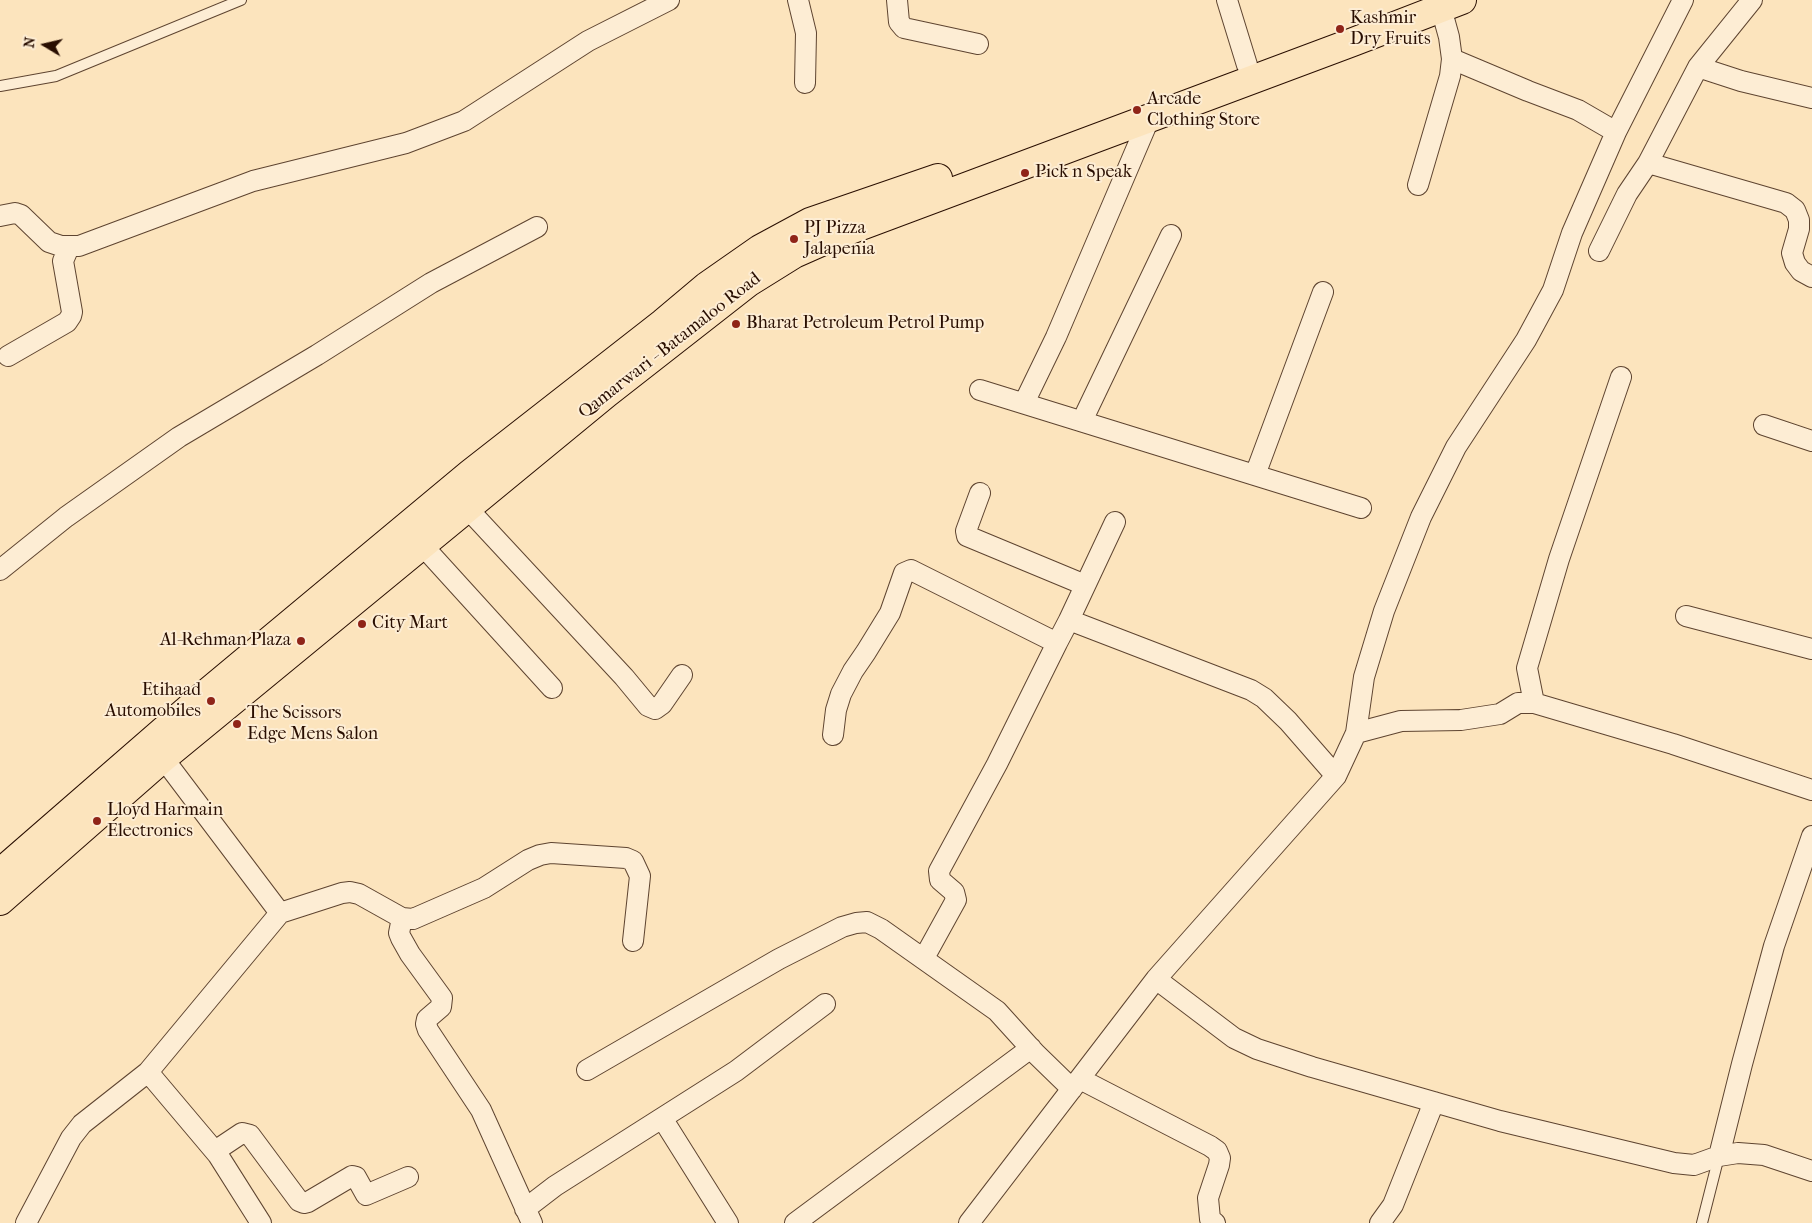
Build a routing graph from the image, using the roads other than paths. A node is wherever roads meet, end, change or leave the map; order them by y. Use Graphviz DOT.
graph roads {
  1 [pos="241,0"];
  2 [pos="669,0"];
  3 [pos="798,0"];
  4 [pos="898,0"];
  5 [pos="1227,0"];
  6 [pos="1415,0"];
  7 [pos="1683,0"];
  8 [pos="1752,0"];
  9 [pos="1451,4"];
  10 [pos="978,44"];
  11 [pos="1452,59"];
  12 [pos="1247,65"];
  13 [pos="1698,68"];
  14 [pos="805,83"];
  15 [pos="0,86"];
  16 [pos="1812,98"];
  17 [pos="1148,119"];
  18 [pos="1616,132"];
  19 [pos="1648,163"];
  20 [pos="1418,185"];
  21 [pos="0,216"];
  22 [pos="537,227"];
  23 [pos="1171,235"];
  24 [pos="69,247"];
  25 [pos="1599,251"];
  26 [pos="1812,277"];
  27 [pos="1323,292"];
  28 [pos="8,356"];
  29 [pos="1621,377"];
  30 [pos="980,390"];
  31 [pos="1024,403"];
  32 [pos="1082,421"];
  33 [pos="1764,425"];
  34 [pos="1812,441"];
  35 [pos="1255,475"];
  36 [pos="980,493"];
  37 [pos="467,508"];
  38 [pos="1361,508"];
  39 [pos="1115,522"];
  40 [pos="422,545"];
  41 [pos="0,570"];
  42 [pos="1086,585"];
  43 [pos="1686,616"];
  44 [pos="1069,620"];
  45 [pos="1057,644"];
  46 [pos="1812,649"];
  47 [pos="682,675"];
  48 [pos="552,688"];
  49 [pos="1534,703"];
  50 [pos="1356,733"];
  51 [pos="832,735"];
  52 [pos="163,758"];
  53 [pos="1336,776"];
  54 [pos="1812,790"];
  55 [pos="1812,836"];
  56 [pos="0,873"];
  57 [pos="0,900"];
  58 [pos="280,913"];
  59 [pos="402,918"];
  60 [pos="633,941"];
  61 [pos="924,958"];
  62 [pos="1156,979"];
  63 [pos="825,1004"];
  64 [pos="1030,1048"];
  65 [pos="587,1070"];
  66 [pos="148,1072"];
  67 [pos="1076,1084"];
  68 [pos="1434,1102"];
  69 [pos="662,1118"];
  70 [pos="215,1151"];
  71 [pos="1719,1156"];
  72 [pos="1812,1171"];
  73 [pos="408,1177"];
  74 [pos="529,1216"];
  75 [pos="979,1220"];
  76 [pos="26,1223"];
  77 [pos="261,1223"];
  78 [pos="728,1223"];
  79 [pos="795,1223"];
  80 [pos="1215,1223"];
  81 [pos="1380,1223"];
  82 [pos="1702,1223"];
  1 -- 15 [label="lane"];
  2 -- 24 [label="street"];
  3 -- 14 [label="street"];
  4 -- 10 [label="street"];
  5 -- 12 [label="street"];
  6 -- 12 [label="main road, Qamarwari - Batamaloo Road"];
  7 -- 18 [label="street"];
  8 -- 13 [label="street"];
  9 -- 11 [label="street"];
  9 -- 17 [label="main road, Qamarwari - Batamaloo Road"];
  11 -- 18 [label="street"];
  11 -- 20 [label="street"];
  12 -- 56 [label="main road, Qamarwari - Batamaloo Road"];
  13 -- 16 [label="street"];
  13 -- 19 [label="street"];
  17 -- 31 [label="street"];
  17 -- 37 [label="main road, Qamarwari - Batamaloo Road"];
  18 -- 50 [label="street"];
  19 -- 25 [label="street"];
  19 -- 26 [label="street"];
  21 -- 24 [label="street"];
  22 -- 41 [label="street"];
  23 -- 32 [label="street"];
  24 -- 28 [label="street"];
  27 -- 35 [label="street"];
  29 -- 49 [label="street"];
  30 -- 31 [label="street"];
  31 -- 32 [label="street"];
  32 -- 35 [label="street"];
  33 -- 34 [label="street"];
  35 -- 38 [label="street"];
  36 -- 42 [label="street"];
  37 -- 40 [label="main road, Qamarwari - Batamaloo Road"];
  37 -- 47 [label="street"];
  39 -- 42 [label="street"];
  40 -- 48 [label="street"];
  40 -- 52 [label="main road, Qamarwari - Batamaloo Road"];
  42 -- 44 [label="street"];
  43 -- 46 [label="street"];
  44 -- 45 [label="street"];
  44 -- 53 [label="street"];
  45 -- 51 [label="street"];
  45 -- 61 [label="street"];
  49 -- 50 [label="street"];
  49 -- 54 [label="street"];
  50 -- 53 [label="street"];
  52 -- 57 [label="main road, Qamarwari - Batamaloo Road"];
  52 -- 58 [label="street"];
  53 -- 62 [label="street"];
  55 -- 71 [label="street"];
  58 -- 59 [label="street"];
  58 -- 66 [label="street"];
  59 -- 60 [label="street"];
  59 -- 74 [label="street"];
  61 -- 64 [label="street"];
  61 -- 65 [label="street"];
  62 -- 67 [label="street"];
  62 -- 68 [label="street"];
  63 -- 69 [label="street"];
  64 -- 67 [label="street"];
  64 -- 79 [label="street"];
  66 -- 70 [label="street"];
  66 -- 76 [label="street"];
  67 -- 75 [label="street"];
  67 -- 80 [label="street"];
  68 -- 71 [label="street"];
  68 -- 81 [label="street"];
  69 -- 74 [label="street"];
  69 -- 78 [label="street"];
  70 -- 73 [label="street"];
  70 -- 77 [label="street"];
  71 -- 72 [label="street"];
  71 -- 82 [label="lane"];
}
